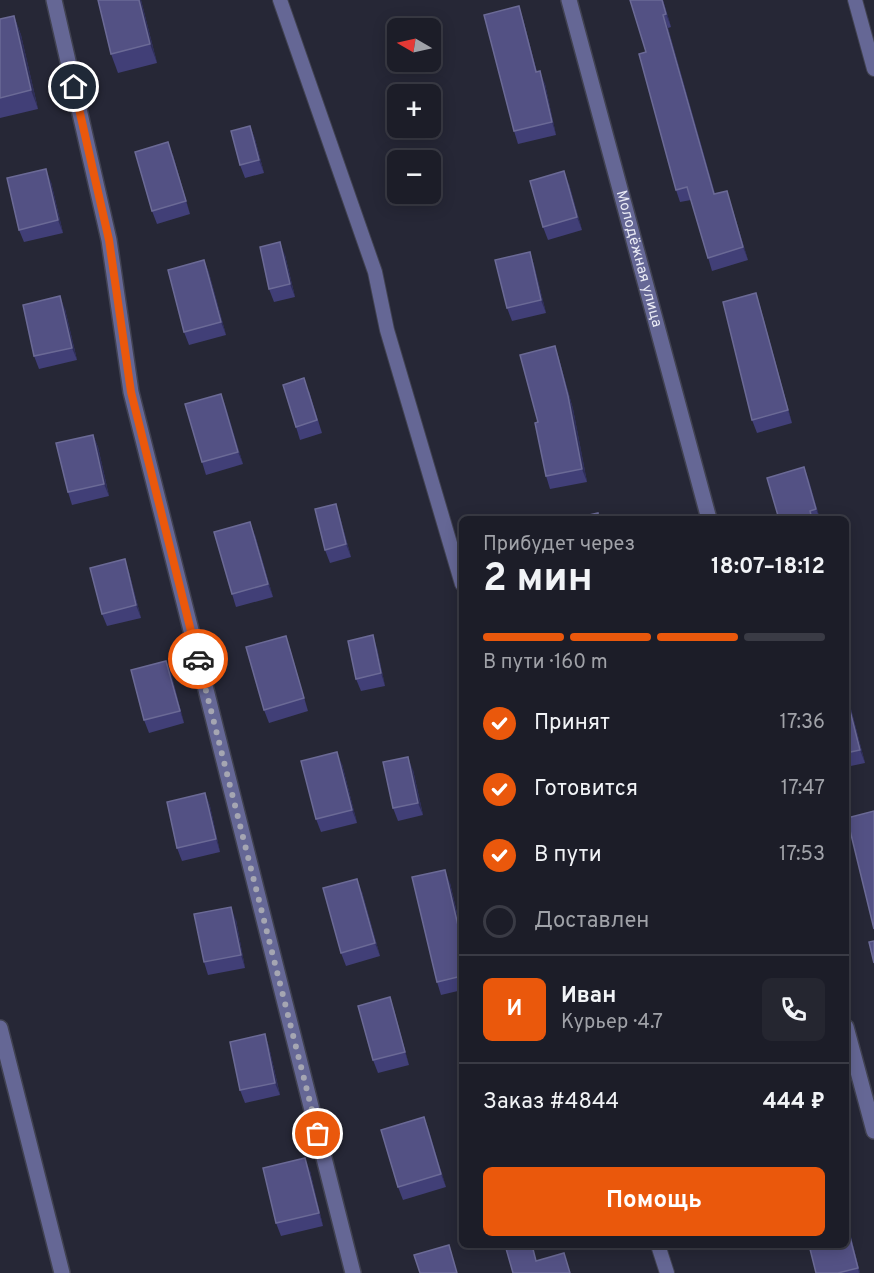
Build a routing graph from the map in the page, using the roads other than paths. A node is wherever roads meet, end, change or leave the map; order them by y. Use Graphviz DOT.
graph roads {
  1 [pos="54,0"];
  2 [pos="280,0"];
  3 [pos="569,0"];
  4 [pos="855,0"];
  5 [pos="874,69"];
  6 [pos="708,516"];
  7 [pos="459,574"];
  8 [pos="0,1028"];
  9 [pos="849,1038"];
  10 [pos="874,1131"];
  11 [pos="659,1248"];
  12 [pos="62,1273"];
  13 [pos="352,1273"];
  14 [pos="667,1273"];
  1 -- 13 [label="street"];
  2 -- 7 [label="lane"];
  3 -- 6 [label="street, Молодёжная улица"];
  4 -- 5 [label="lane"];
  8 -- 12 [label="street"];
  9 -- 10 [label="street"];
  11 -- 14 [label="lane"];
}
